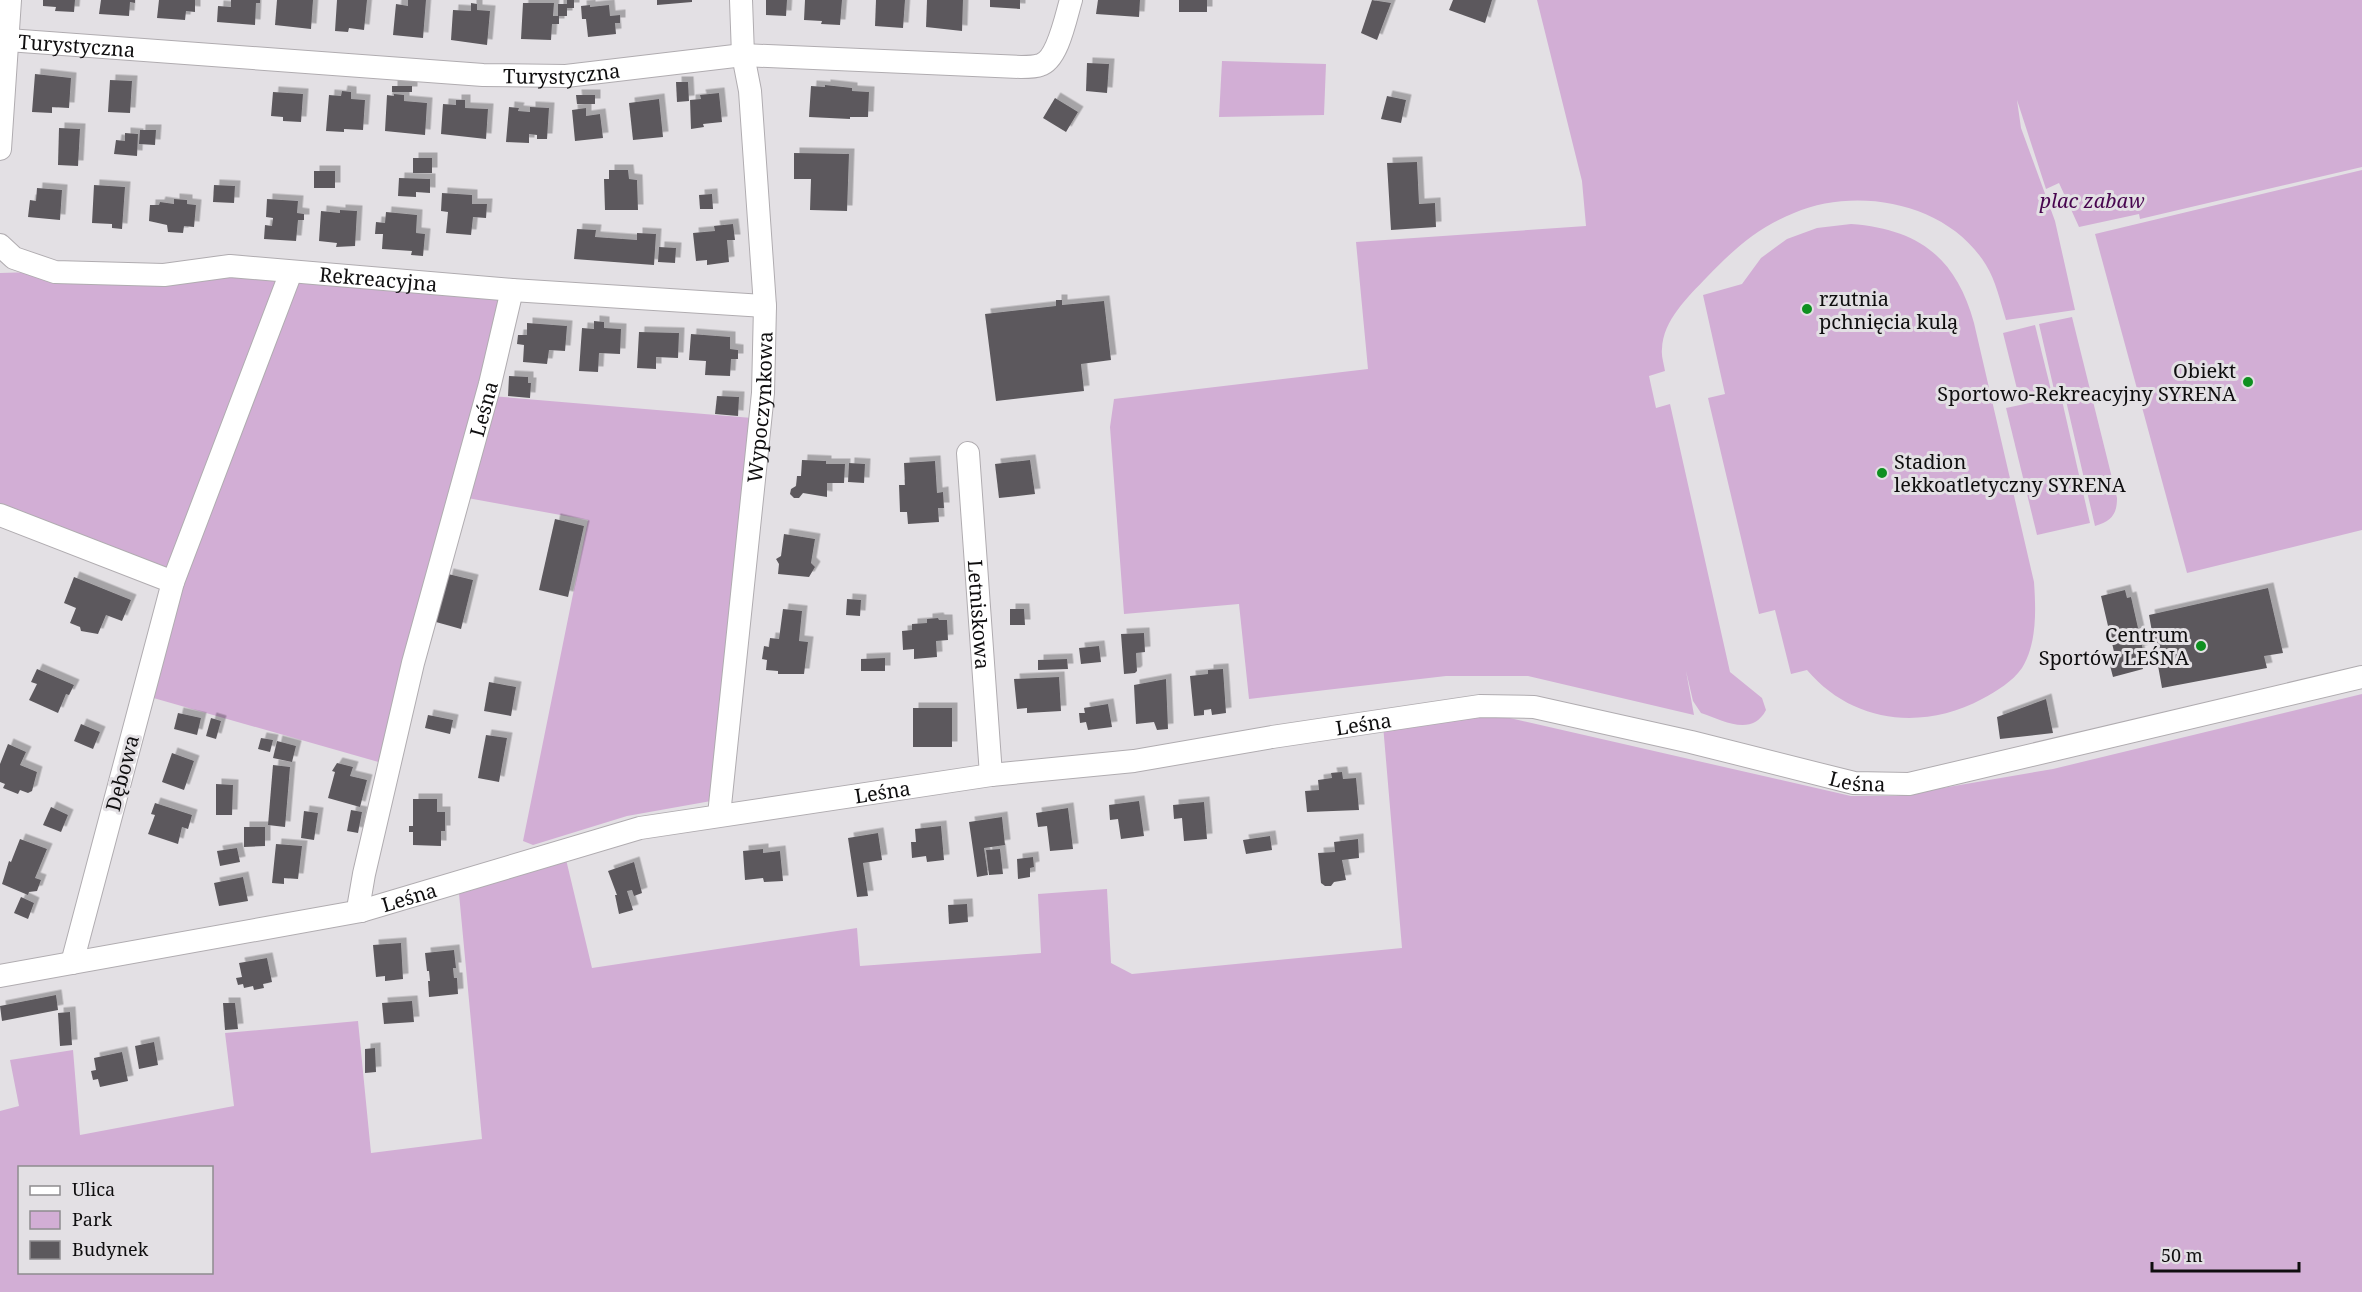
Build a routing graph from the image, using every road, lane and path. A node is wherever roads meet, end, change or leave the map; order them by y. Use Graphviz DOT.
graph roads {
  1 [pos="10,0"];
  2 [pos="741,0"];
  3 [pos="1071,0"];
  4 [pos="8,40"];
  5 [pos="743,55"];
  6 [pos="0,149"];
  7 [pos="0,245"];
  8 [pos="291,272"];
  9 [pos="512,290"];
  10 [pos="765,306"];
  11 [pos="968,453"];
  12 [pos="0,515"];
  13 [pos="173,582"];
  14 [pos="2362,677"];
  15 [pos="991,775"];
  16 [pos="719,815"];
  17 [pos="360,911"];
  18 [pos="72,963"];
  19 [pos="0,976"];
  1 -- 4 [label="street"];
  2 -- 5 [label="street, Wypoczynkowa"];
  3 -- 5 [label="street, Turystyczna"];
  4 -- 5 [label="street, Turystyczna"];
  4 -- 6 [label="street"];
  5 -- 10 [label="street, Wypoczynkowa"];
  7 -- 8 [label="street, Rekreacyjna"];
  8 -- 9 [label="street, Rekreacyjna"];
  8 -- 13 [label="street, Dębowa"];
  9 -- 10 [label="street, Rekreacyjna"];
  9 -- 17 [label="street, Leśna"];
  10 -- 16 [label="street, Wypoczynkowa"];
  11 -- 15 [label="street, Letniskowa"];
  12 -- 13 [label="street"];
  13 -- 18 [label="street, Dębowa"];
  14 -- 15 [label="street, Leśna"];
  15 -- 16 [label="street, Leśna"];
  16 -- 17 [label="street, Leśna"];
  17 -- 18 [label="street, Leśna"];
  18 -- 19 [label="street, Leśna"];
}
